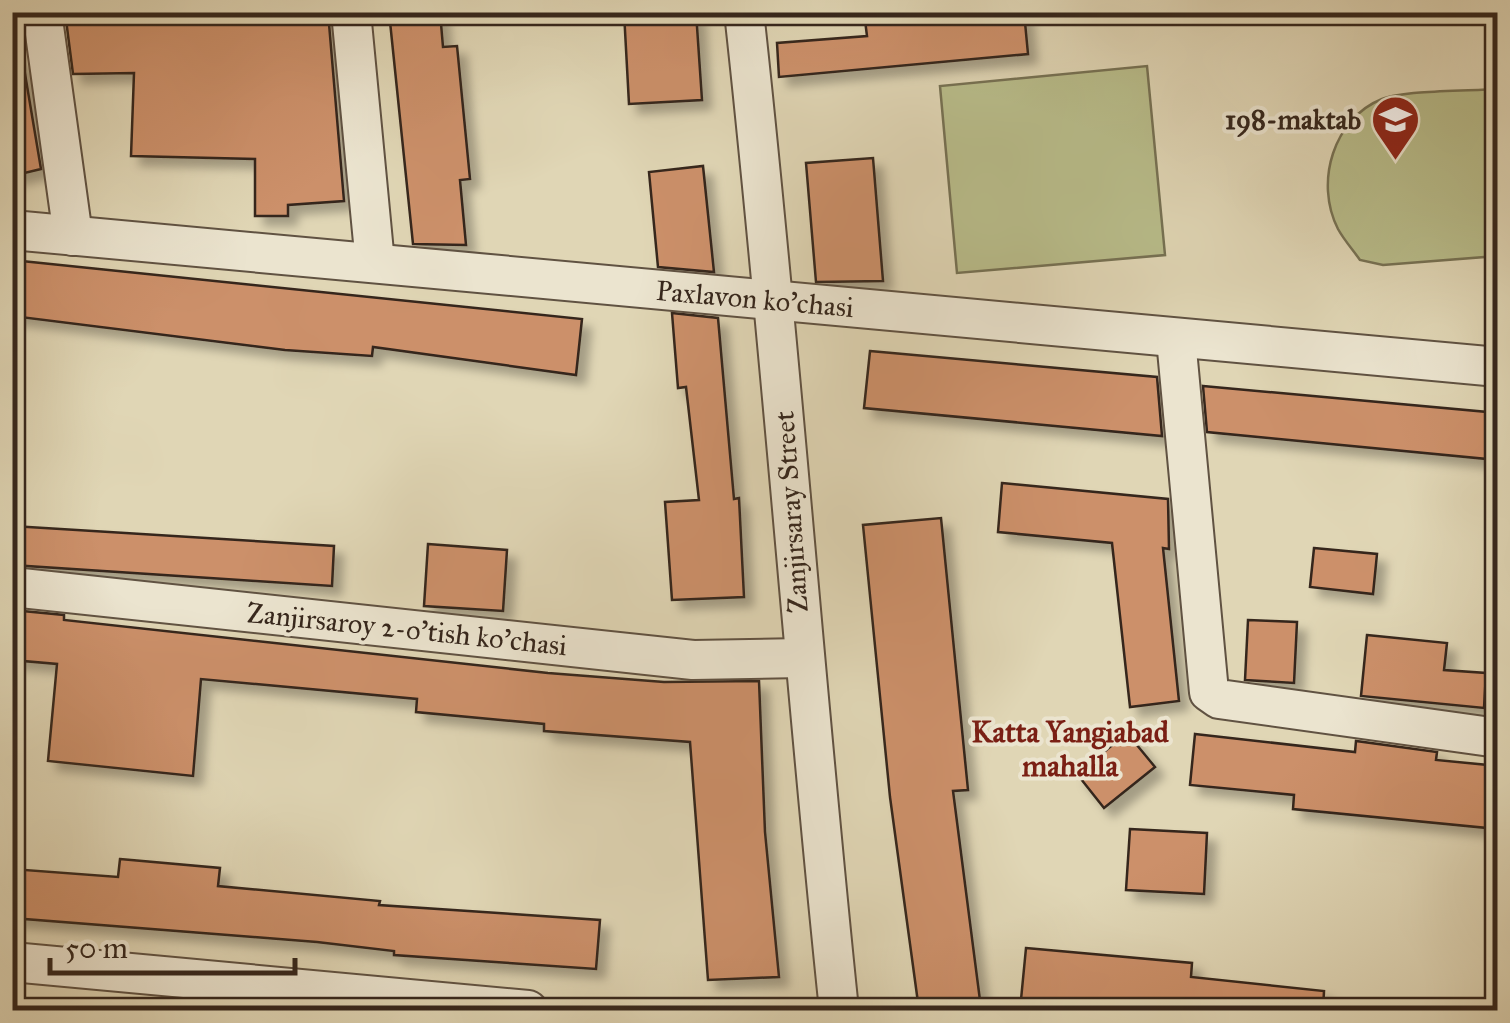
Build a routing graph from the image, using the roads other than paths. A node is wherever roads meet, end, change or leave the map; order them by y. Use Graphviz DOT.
graph roads {
  1 [pos="42,12"];
  2 [pos="350,12"];
  3 [pos="744,12"];
  4 [pos="12,230"];
  5 [pos="73,236"];
  6 [pos="374,264"];
  7 [pos="776,301"];
  8 [pos="1176,339"];
  9 [pos="1498,367"];
  10 [pos="12,587"];
  11 [pos="802,658"];
  12 [pos="1498,738"];
  13 [pos="12,962"];
  14 [pos="528,1010"];
  15 [pos="840,1010"];
  1 -- 5 [label="street"];
  2 -- 6 [label="street"];
  3 -- 7 [label="street, Zanjirsaray Street"];
  4 -- 5 [label="street, Paxlavon ko'chasi"];
  5 -- 6 [label="street, Paxlavon ko'chasi"];
  6 -- 7 [label="street, Paxlavon ko'chasi"];
  7 -- 8 [label="street, Paxlavon ko'chasi"];
  7 -- 11 [label="street, Zanjirsaray Street"];
  8 -- 9 [label="street, Paxlavon ko'chasi"];
  8 -- 12 [label="street"];
  10 -- 11 [label="street, Zanjirsaroy 2-o'tish ko'chasi"];
  11 -- 15 [label="street, Zanjirsaray Street"];
  13 -- 14 [label="street"];
}
